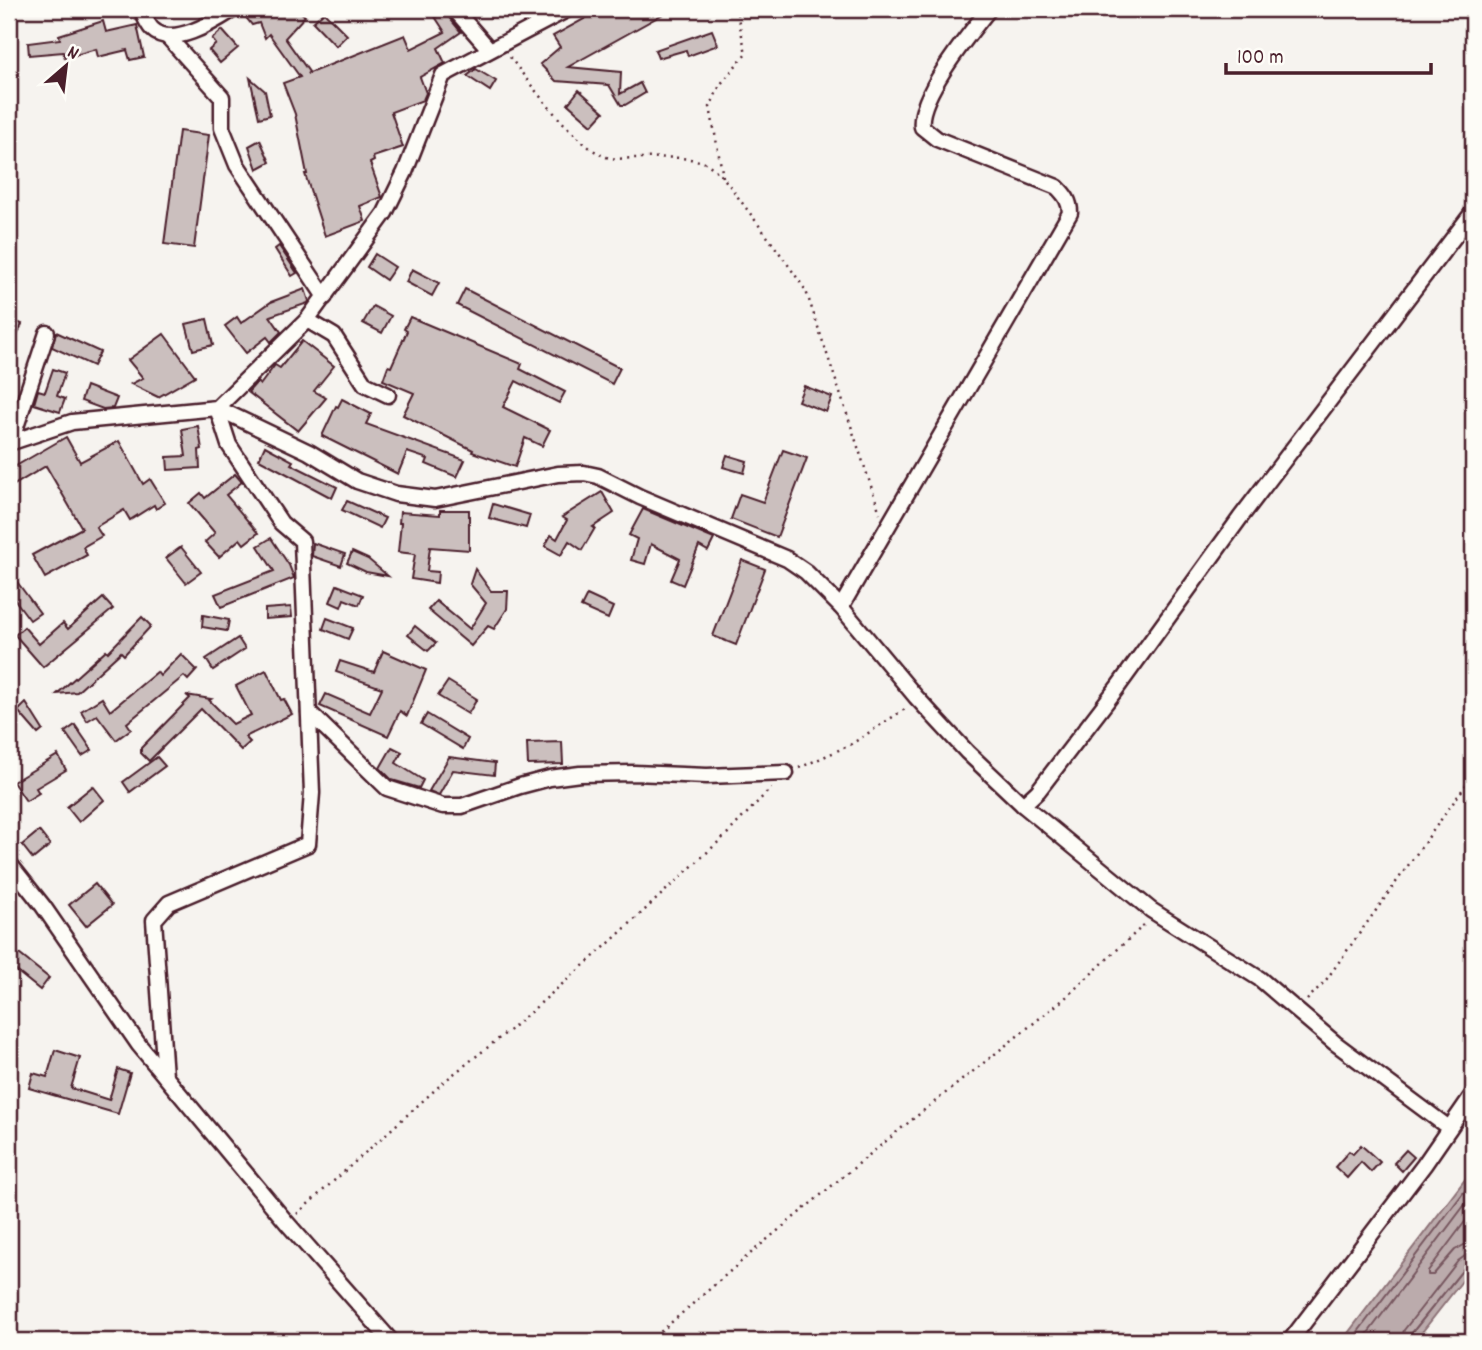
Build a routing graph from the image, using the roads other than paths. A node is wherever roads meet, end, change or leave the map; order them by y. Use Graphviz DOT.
graph roads {
  1 [pos="141,9"];
  2 [pos="234,9"];
  3 [pos="454,9"];
  4 [pos="568,9"];
  5 [pos="989,9"];
  6 [pos="169,37"];
  7 [pos="496,46"];
  8 [pos="1473,212"];
  9 [pos="325,297"];
  10 [pos="307,320"];
  11 [pos="47,333"];
  12 [pos="388,395"];
  13 [pos="217,408"];
  14 [pos="10,442"];
  15 [pos="841,607"];
  16 [pos="309,712"];
  17 [pos="786,773"];
  18 [pos="1023,806"];
  19 [pos="9,863"];
  20 [pos="165,1076"];
  21 [pos="1473,1094"];
  22 [pos="1449,1128"];
  23 [pos="391,1341"];
  24 [pos="1290,1341"];
  1 -- 6 [label="street"];
  2 -- 6 [label="street"];
  3 -- 7 [label="street"];
  4 -- 7 [label="street"];
  5 -- 15 [label="street"];
  6 -- 9 [label="street"];
  7 -- 9 [label="street"];
  8 -- 18 [label="street"];
  9 -- 10 [label="street"];
  10 -- 12 [label="street"];
  10 -- 13 [label="street"];
  11 -- 14 [label="street"];
  13 -- 14 [label="street"];
  13 -- 15 [label="street"];
  13 -- 16 [label="street"];
  15 -- 18 [label="street"];
  16 -- 17 [label="street"];
  16 -- 20 [label="street"];
  18 -- 22 [label="street"];
  19 -- 20 [label="street"];
  20 -- 23 [label="street"];
  21 -- 22 [label="street"];
  22 -- 24 [label="street"];
}
